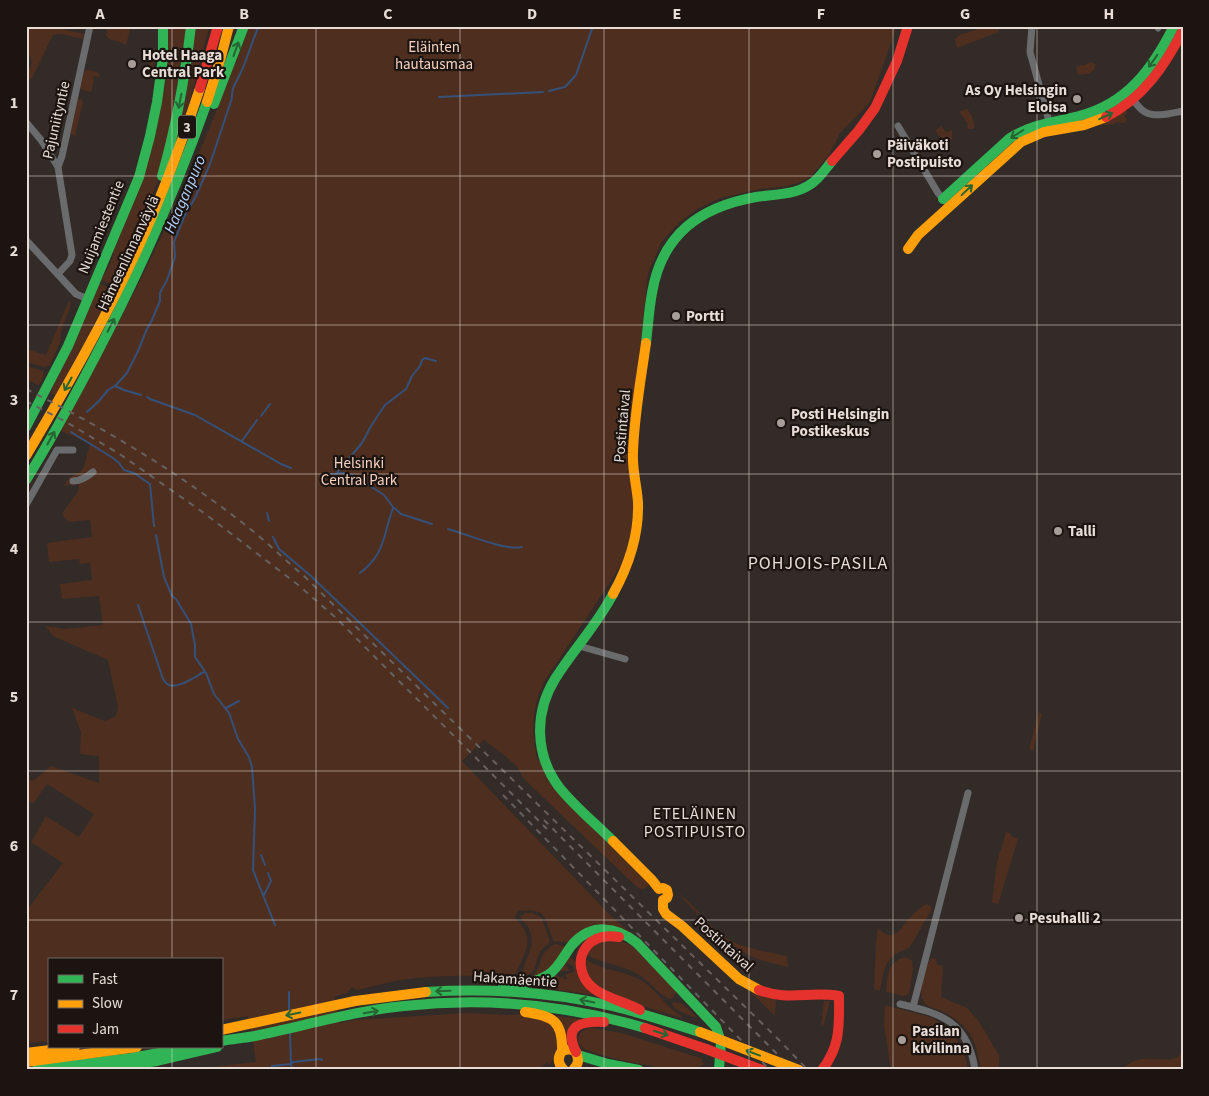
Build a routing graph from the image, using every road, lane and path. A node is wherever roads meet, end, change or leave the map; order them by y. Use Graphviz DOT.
graph roads {
  1 [pos="90,26"];
  2 [pos="163,26"];
  3 [pos="191,26"];
  4 [pos="218,26"];
  5 [pos="229,26"];
  6 [pos="244,26"];
  7 [pos="908,26"];
  8 [pos="1032,26"];
  9 [pos="1174,26"];
  10 [pos="1183,30"];
  11 [pos="1130,96"];
  12 [pos="1183,111"];
  13 [pos="26,122"];
  14 [pos="1050,125"];
  15 [pos="898,126"];
  16 [pos="58,167"];
  17 [pos="180,174"];
  18 [pos="946,203"];
  19 [pos="148,224"];
  20 [pos="26,240"];
  21 [pos="908,249"];
  22 [pos="58,274"];
  23 [pos="88,300"];
  24 [pos="26,427"];
  25 [pos="73,450"];
  26 [pos="26,456"];
  27 [pos="93,472"];
  28 [pos="26,480"];
  29 [pos="72,481"];
  30 [pos="26,505"];
  31 [pos="579,646"];
  32 [pos="625,659"];
  33 [pos="968,793"];
  34 [pos="644,951"];
  35 [pos="492,990"];
  36 [pos="495,1004"];
  37 [pos="900,1004"];
  38 [pos="914,1007"];
  39 [pos="652,1017"];
  40 [pos="614,1020"];
  41 [pos="222,1030"];
  42 [pos="252,1036"];
  43 [pos="222,1041"];
  44 [pos="222,1046"];
  45 [pos="67,1048"];
  46 [pos="130,1048"];
  47 [pos="187,1048"];
  48 [pos="212,1048"];
  49 [pos="26,1053"];
  50 [pos="577,1054"];
  51 [pos="26,1062"];
  52 [pos="562,1064"];
  53 [pos="608,1064"];
  54 [pos="576,1068"];
  55 [pos="550,1069"];
  56 [pos="36,1070"];
  57 [pos="96,1070"];
  58 [pos="638,1070"];
  59 [pos="719,1070"];
  60 [pos="762,1070"];
  61 [pos="799,1070"];
  62 [pos="822,1070"];
  63 [pos="975,1070"];
  1 -- 16 [label="street, Pajuniityntie"];
  2 -- 23 [label="main road, Nuijamiestentie"];
  3 -- 19 [label="main road, one-way"];
  4 -- 19 [label="main road, Hämeenlinnanväylä / 3"];
  5 -- 17 [label="main road, Hämeenlinnanväylä / 3"];
  17 -- 6 [label="main road, one-way"];
  7 -- 31 [label="main road, Postintaival"];
  8 -- 14 [label="street"];
  9 -- 11 [label="main road, one-way"];
  10 -- 11 [label="main road"];
  11 -- 12 [label="street"];
  11 -- 14 [label="main road"];
  13 -- 16 [label="street"];
  14 -- 18 [label="main road"];
  15 -- 18 [label="street"];
  16 -- 22 [label="street, Pajuniityntie"];
  28 -- 17 [label="main road, Hämeenlinnanväylä / 3, one-way"];
  18 -- 21 [label="main road"];
  19 -- 26 [label="main road, Hämeenlinnanväylä / 3, one-way"];
  20 -- 22 [label="street"];
  22 -- 23 [label="street"];
  23 -- 24 [label="main road, Nuijamiestentie"];
  25 -- 30 [label="street"];
  27 -- 29 [label="street"];
  31 -- 32 [label="street"];
  31 -- 62 [label="main road, Postintaival"];
  33 -- 38 [label="street"];
  34 -- 35 [label="main road"];
  34 -- 39 [label="main road"];
  34 -- 59 [label="main road"];
  39 -- 35 [label="main road, Hakamäentie, one-way"];
  35 -- 41 [label="main road, Hakamäentie, one-way"];
  36 -- 40 [label="main road, Hakamäentie"];
  42 -- 36 [label="main road, Hakamäentie, one-way"];
  36 -- 52 [label="main road"];
  37 -- 38 [label="street"];
  38 -- 63 [label="street"];
  61 -- 39 [label="main road, Hakamäentie, one-way, bridge"];
  40 -- 50 [label="main road"];
  40 -- 60 [label="main road, Hakamäentie, one-way, bridge"];
  42 -- 43 [label="main road, Hakamäentie"];
  42 -- 44 [label="main road, Hakamäentie"];
  45 -- 49 [label="main road"];
  46 -- 51 [label="main road"];
  47 -- 56 [label="main road"];
  48 -- 57 [label="main road"];
  50 -- 52 [label="main road"];
  50 -- 53 [label="main road"];
  50 -- 54 [label="main road"];
  52 -- 55 [label="main road"];
  53 -- 54 [label="main road"];
  53 -- 58 [label="main road"];
}
